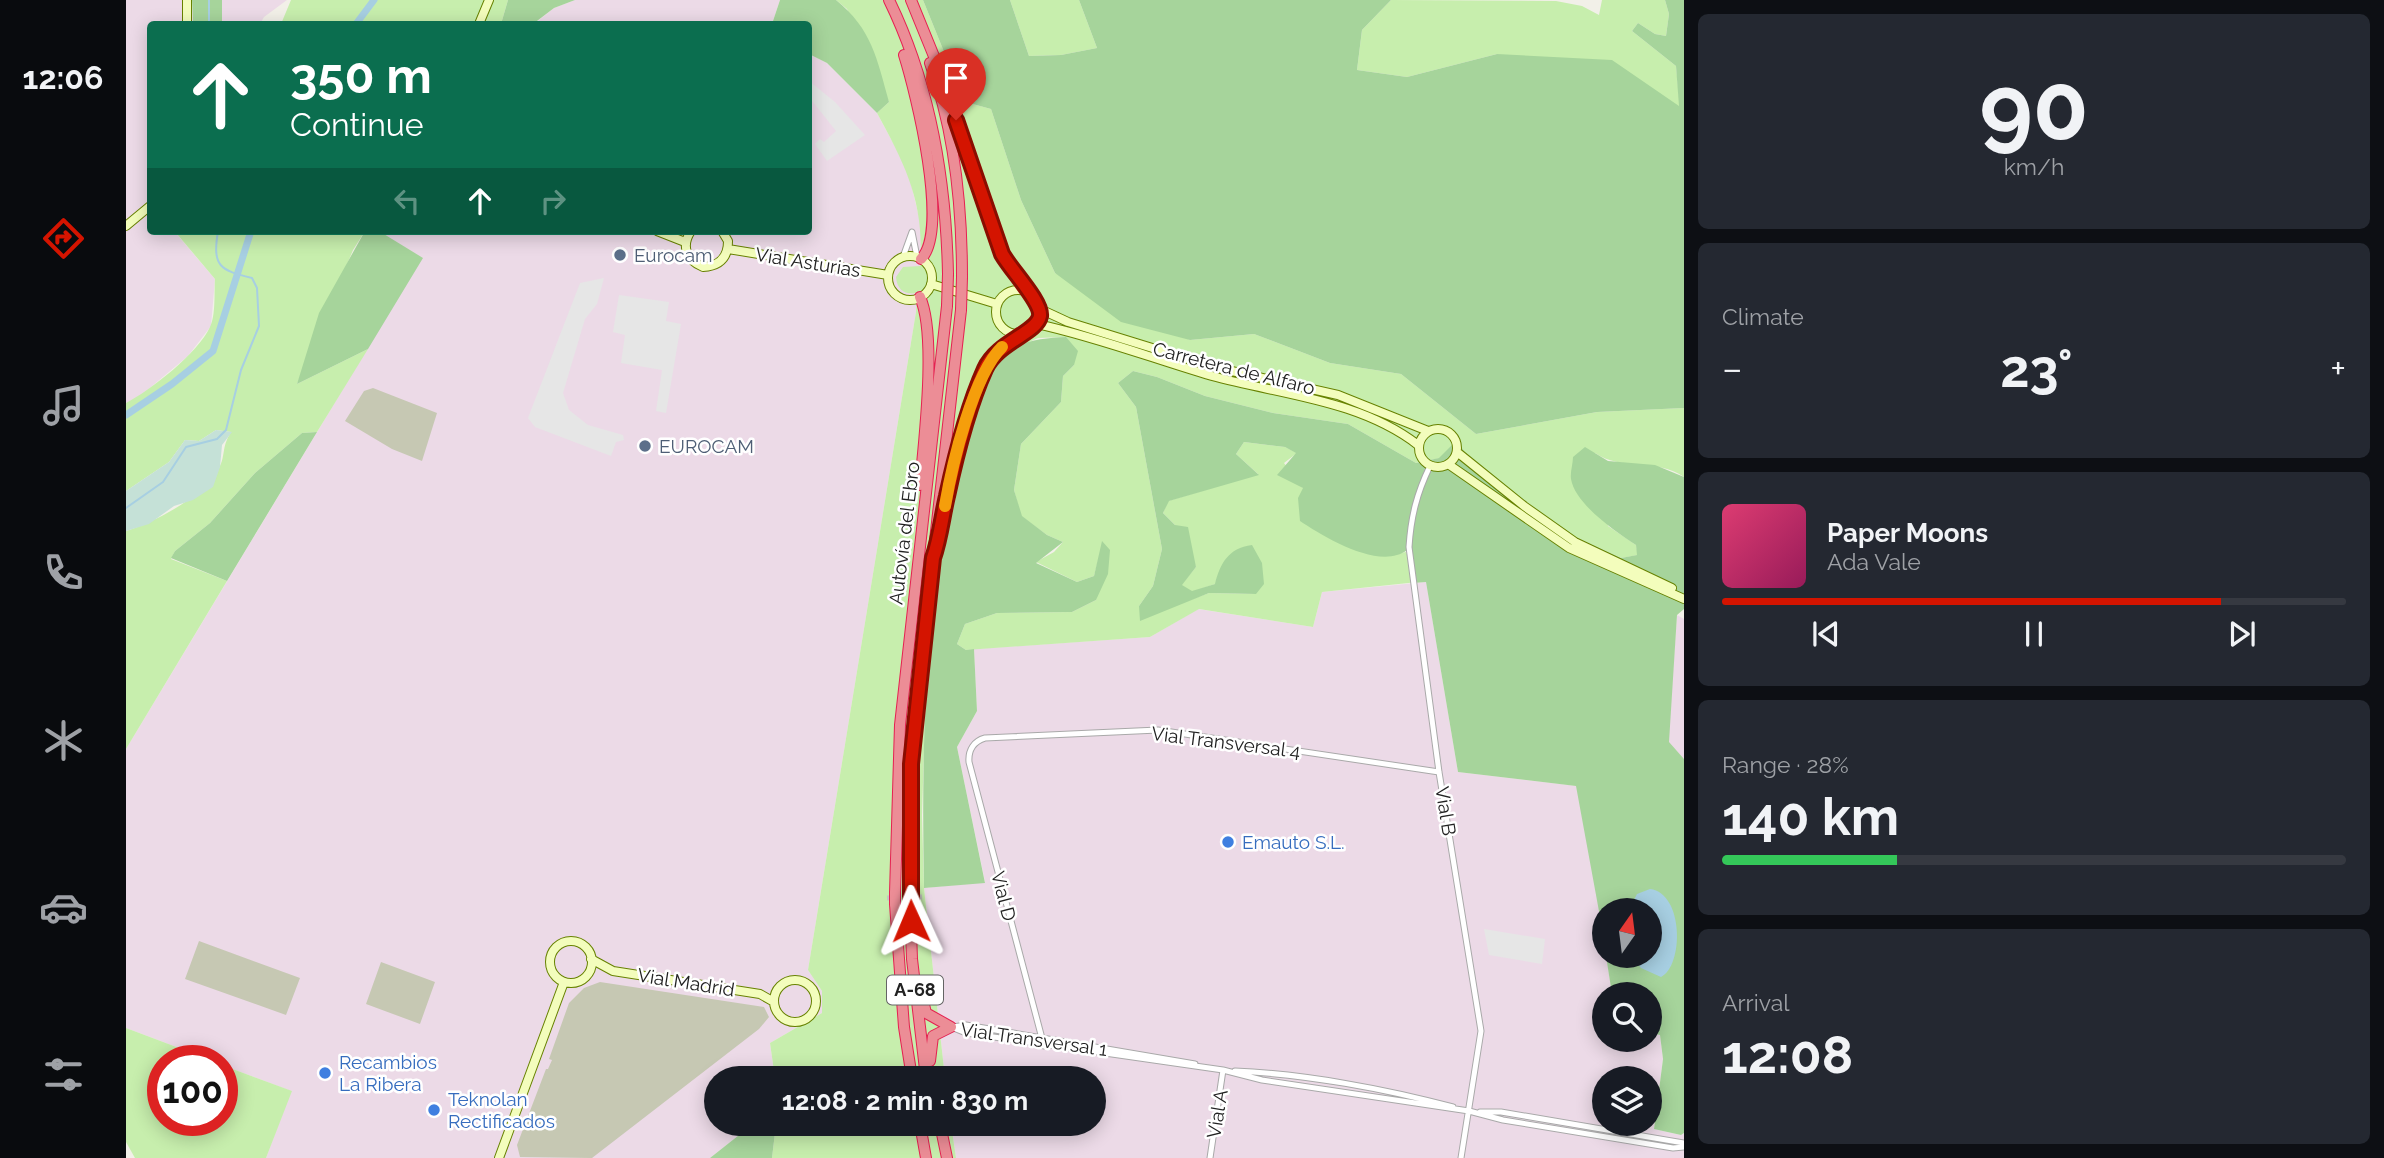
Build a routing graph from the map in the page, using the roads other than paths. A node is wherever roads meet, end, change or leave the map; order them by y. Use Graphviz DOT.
graph roads {
  1 [pos="187,0"];
  2 [pos="489,0"];
  3 [pos="883,0"];
  4 [pos="889,0"];
  5 [pos="905,0"];
  6 [pos="911,0"];
  7 [pos="187,21"];
  8 [pos="480,21"];
  9 [pos="147,208"];
  10 [pos="126,226"];
  11 [pos="667,235"];
  12 [pos="689,235"];
  13 [pos="723,235"];
  14 [pos="685,242"];
  15 [pos="728,249"];
  16 [pos="902,257"];
  17 [pos="919,258"];
  18 [pos="888,275"];
  19 [pos="931,284"];
  20 [pos="1027,292"];
  21 [pos="919,298"];
  22 [pos="997,304"];
  23 [pos="1040,309"];
  24 [pos="1037,324"];
  25 [pos="1019,335"];
  26 [pos="1427,431"];
  27 [pos="1418,445"];
  28 [pos="1457,452"];
  29 [pos="1448,464"];
  30 [pos="1430,466"];
  31 [pos="933,558"];
  32 [pos="918,563"];
  33 [pos="1684,597"];
  34 [pos="973,746"];
  35 [pos="1440,772"];
  36 [pos="910,897"];
  37 [pos="591,959"];
  38 [pos="613,971"];
  39 [pos="587,976"];
  40 [pos="564,982"];
  41 [pos="778,989"];
  42 [pos="760,994"];
  43 [pos="774,1002"];
  44 [pos="951,1027"];
  45 [pos="1041,1037"];
  46 [pos="1044,1046"];
  47 [pos="910,1066"];
  48 [pos="925,1066"];
  49 [pos="931,1066"];
  50 [pos="1223,1070"];
  51 [pos="1469,1111"];
  52 [pos="922,1136"];
  53 [pos="936,1136"];
  54 [pos="942,1136"];
  55 [pos="1684,1145"];
  56 [pos="1210,1157"];
  57 [pos="499,1158"];
  58 [pos="926,1158"];
  59 [pos="940,1158"];
  60 [pos="947,1158"];
  61 [pos="1220,1158"];
  62 [pos="1461,1158"];
  1 -- 7 [label="main road"];
  2 -- 8 [label="main road"];
  3 -- 17 [label="highway"];
  4 -- 32 [label="highway, Autovía del Ebro / A-68, bridge"];
  5 -- 31 [label="highway, Autovía del Ebro / A-68, bridge"];
  6 -- 20 [label="highway"];
  9 -- 10 [label="main road"];
  11 -- 14 [label="main road"];
  12 -- 14 [label="main road"];
  13 -- 15 [label="main road"];
  14 -- 15 [label="main road"];
  15 -- 18 [label="main road, Vial Asturias"];
  16 -- 17 [label="main road"];
  16 -- 17 [label="street"];
  16 -- 18 [label="main road"];
  17 -- 19 [label="main road"];
  18 -- 21 [label="main road"];
  19 -- 21 [label="main road"];
  19 -- 22 [label="main road"];
  20 -- 22 [label="main road"];
  20 -- 23 [label="main road"];
  21 -- 32 [label="highway"];
  22 -- 25 [label="main road"];
  23 -- 24 [label="main road"];
  23 -- 26 [label="main road, Carretera de Alfaro"];
  24 -- 25 [label="main road"];
  24 -- 27 [label="main road, Carretera de Alfaro"];
  25 -- 31 [label="highway"];
  26 -- 27 [label="main road"];
  26 -- 28 [label="main road"];
  27 -- 30 [label="main road"];
  28 -- 29 [label="main road"];
  28 -- 33 [label="main road"];
  29 -- 30 [label="main road"];
  29 -- 33 [label="main road"];
  30 -- 35 [label="street, Vial B"];
  31 -- 36 [label="highway, Autovía del Ebro / A-68"];
  32 -- 47 [label="highway, Autovía del Ebro / A-68"];
  34 -- 35 [label="street, Vial Transversal 4"];
  34 -- 45 [label="street, Vial D"];
  35 -- 51 [label="street, Vial B"];
  36 -- 44 [label="highway"];
  36 -- 48 [label="highway, Autovía del Ebro / A-68"];
  37 -- 38 [label="main road, Vial Madrid"];
  37 -- 39 [label="main road"];
  37 -- 40 [label="main road"];
  38 -- 39 [label="main road, Vial Madrid"];
  38 -- 42 [label="main road, Vial Madrid"];
  39 -- 40 [label="main road"];
  40 -- 57 [label="main road"];
  41 -- 42 [label="main road, Vial Madrid"];
  41 -- 43 [label="main road"];
  41 -- 43 [label="main road"];
  42 -- 43 [label="main road, Vial Madrid"];
  44 -- 45 [label="street, Vial Transversal 1"];
  44 -- 46 [label="street, Vial Transversal 1"];
  44 -- 49 [label="highway"];
  45 -- 46 [label="street, Vial D"];
  45 -- 50 [label="street, Vial Transversal 1"];
  46 -- 50 [label="street, Vial Transversal 1"];
  50 -- 51 [label="street, Vial Transversal 1"];
  50 -- 56 [label="street, Vial A"];
  51 -- 55 [label="street, Vial Transversal 1"];
  51 -- 62 [label="street, Vial B"];
  52 -- 58 [label="highway"];
  53 -- 59 [label="highway"];
  54 -- 60 [label="highway"];
  56 -- 61 [label="street"];
}
